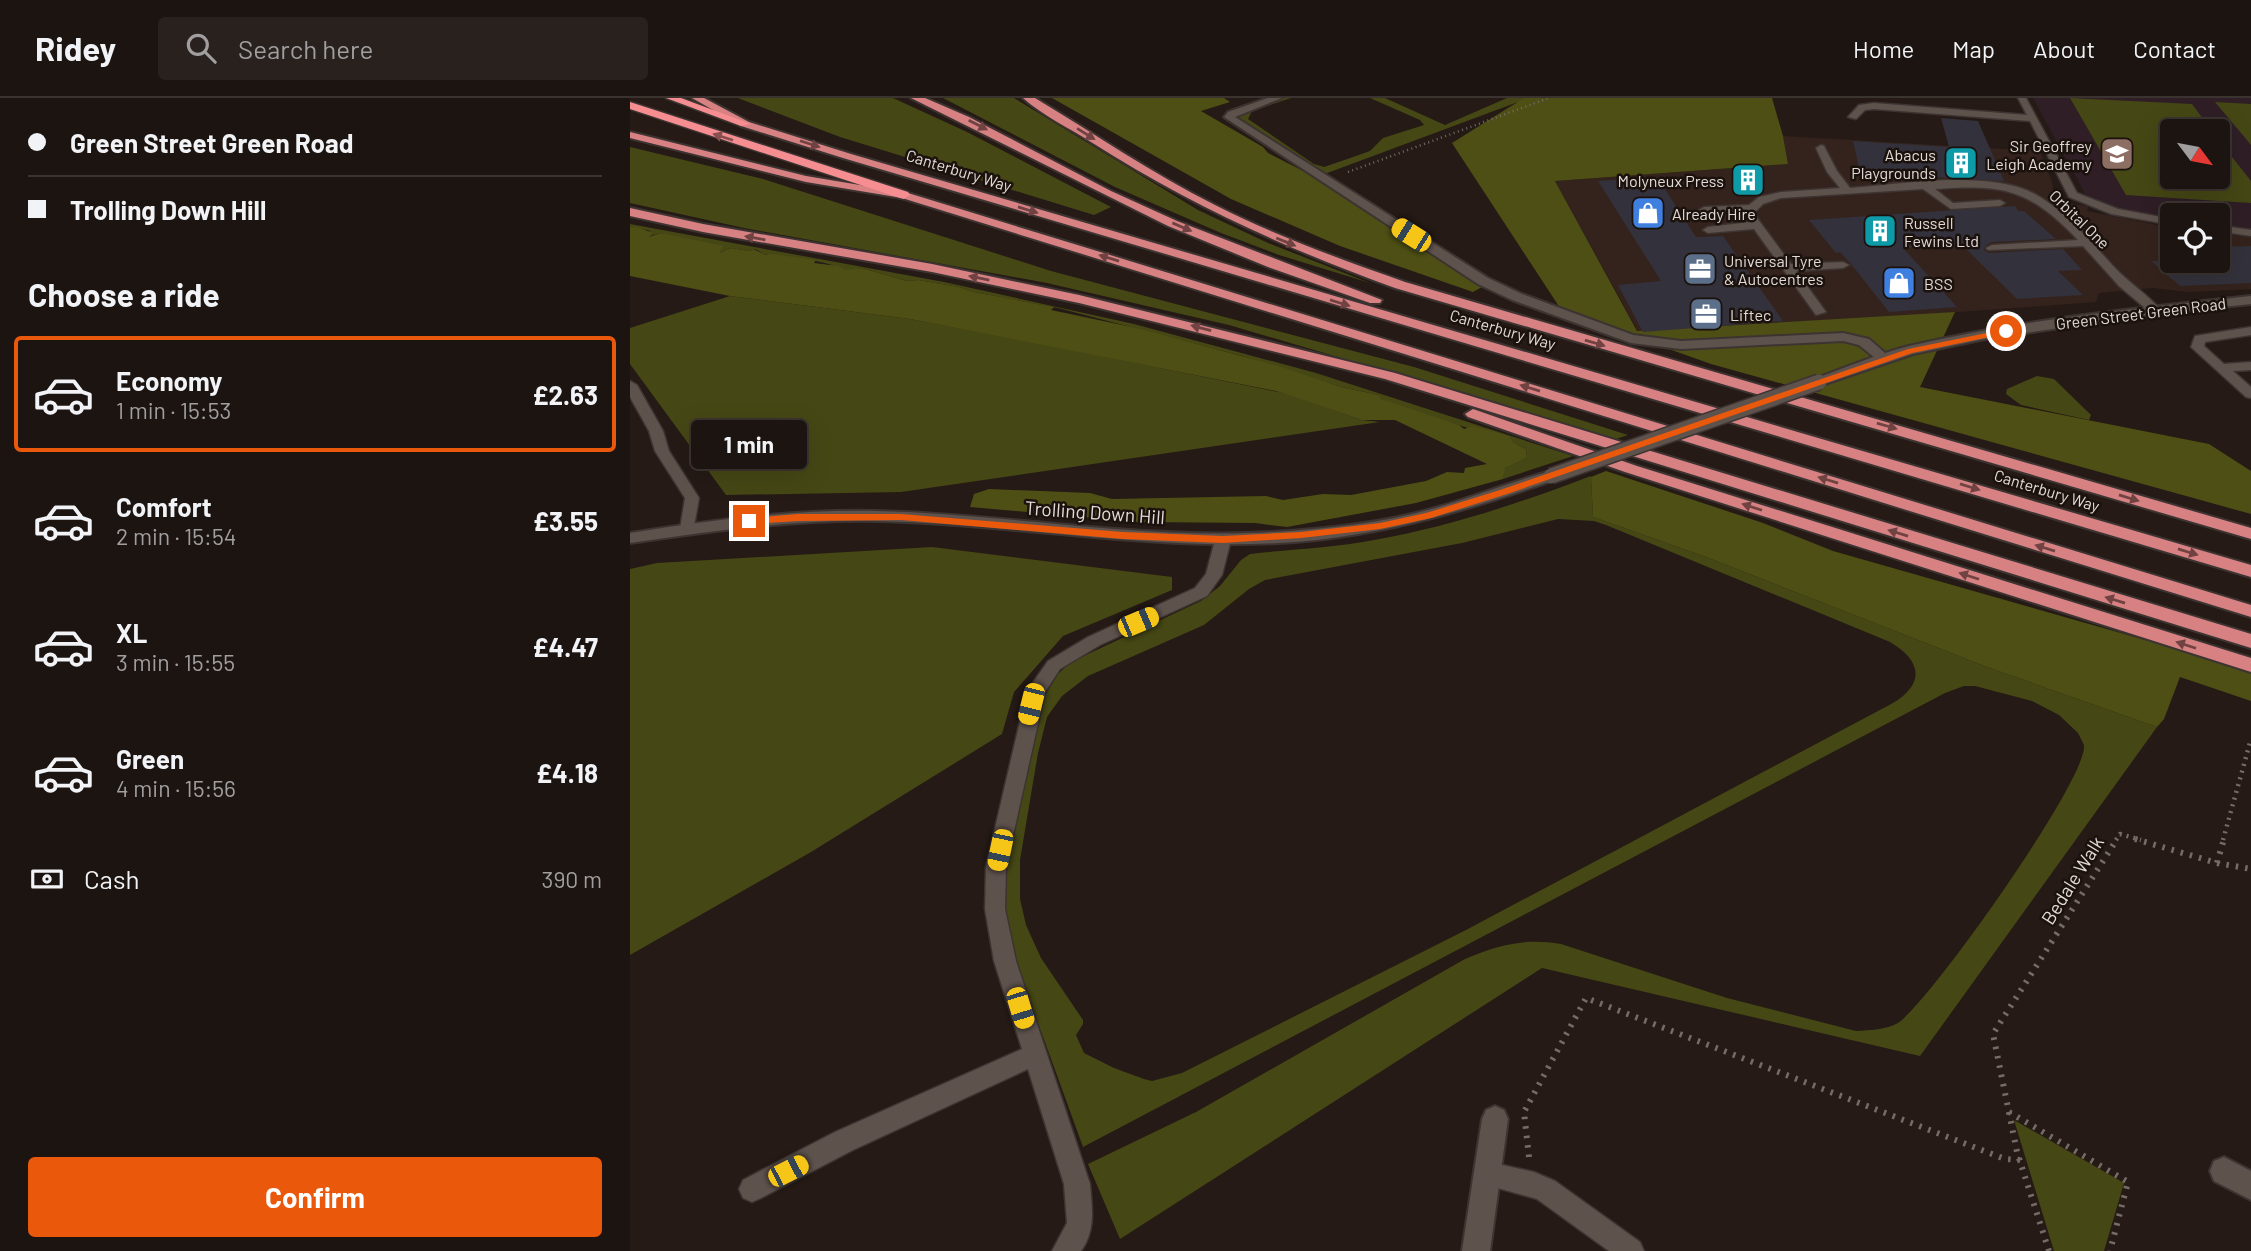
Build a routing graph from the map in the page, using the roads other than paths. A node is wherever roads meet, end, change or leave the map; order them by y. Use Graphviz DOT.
graph roads {
  1 [pos="671,98"];
  2 [pos="697,98"];
  3 [pos="916,98"];
  4 [pos="1028,98"];
  5 [pos="1277,98"];
  6 [pos="2022,98"];
  7 [pos="630,105"];
  8 [pos="1853,117"];
  9 [pos="2033,119"];
  10 [pos="745,124"];
  11 [pos="630,135"];
  12 [pos="1821,148"];
  13 [pos="1925,186"];
  14 [pos="1847,190"];
  15 [pos="904,195"];
  16 [pos="2000,203"];
  17 [pos="1752,208"];
  18 [pos="1704,210"];
  19 [pos="630,212"];
  20 [pos="2160,220"];
  21 [pos="1757,225"];
  22 [pos="1709,230"];
  23 [pos="2230,230"];
  24 [pos="2251,233"];
  25 [pos="2086,243"];
  26 [pos="1992,248"];
  27 [pos="1843,265"];
  28 [pos="1790,268"];
  29 [pos="2251,300"];
  30 [pos="2155,310"];
  31 [pos="1820,312"];
  32 [pos="2251,331"];
  33 [pos="1465,337"];
  34 [pos="1267,346"];
  35 [pos="1885,359"];
  36 [pos="2251,366"];
  37 [pos="2222,368"];
  38 [pos="630,385"];
  39 [pos="2251,394"];
  40 [pos="1551,476"];
  41 [pos="688,529"];
  42 [pos="2251,534"];
  43 [pos="630,538"];
  44 [pos="1223,540"];
  45 [pos="2251,571"];
  46 [pos="2251,611"];
  47 [pos="2251,640"];
  48 [pos="2251,665"];
  49 [pos="1034,1055"];
  50 [pos="1495,1119"];
  51 [pos="2224,1171"];
  52 [pos="1489,1174"];
  53 [pos="2251,1186"];
  54 [pos="752,1189"];
  55 [pos="1065,1251"];
  56 [pos="1476,1251"];
  57 [pos="1632,1251"];
  1 -- 10 [label="highway"];
  2 -- 10 [label="highway, Canterbury Way"];
  3 -- 33 [label="highway, one-way"];
  4 -- 42 [label="highway, one-way"];
  5 -- 35 [label="main road"];
  6 -- 9 [label="lane"];
  15 -- 7 [label="highway, one-way"];
  8 -- 9 [label="lane"];
  9 -- 20 [label="lane"];
  10 -- 33 [label="highway, Canterbury Way, one-way"];
  11 -- 15 [label="highway"];
  12 -- 14 [label="lane"];
  13 -- 14 [label="lane, Orbital One"];
  13 -- 16 [label="lane"];
  13 -- 25 [label="lane, Orbital One"];
  14 -- 17 [label="lane, Orbital One"];
  46 -- 15 [label="highway, one-way"];
  17 -- 18 [label="lane"];
  17 -- 21 [label="lane"];
  34 -- 19 [label="highway, one-way"];
  21 -- 22 [label="lane"];
  21 -- 28 [label="lane"];
  23 -- 24 [label="lane"];
  25 -- 26 [label="lane"];
  25 -- 30 [label="lane, Orbital One"];
  27 -- 28 [label="lane"];
  28 -- 31 [label="lane"];
  29 -- 30 [label="main road, Green Street Green Road"];
  30 -- 35 [label="main road, Green Street Green Road"];
  32 -- 37 [label="lane"];
  33 -- 45 [label="highway, Canterbury Way, one-way"];
  47 -- 34 [label="highway, one-way"];
  48 -- 34 [label="highway, one-way"];
  35 -- 40 [label="main road, Green Street Green Road, bridge"];
  36 -- 37 [label="lane"];
  37 -- 39 [label="lane"];
  38 -- 41 [label="lane"];
  40 -- 44 [label="main road, Trolling Down Hill"];
  41 -- 43 [label="main road, Trolling Down Hill"];
  41 -- 44 [label="main road, Trolling Down Hill"];
  44 -- 49 [label="lane"];
  49 -- 54 [label="lane"];
  49 -- 55 [label="lane"];
  50 -- 52 [label="main road"];
  51 -- 53 [label="main road"];
  52 -- 56 [label="main road"];
  52 -- 57 [label="lane"];
}
